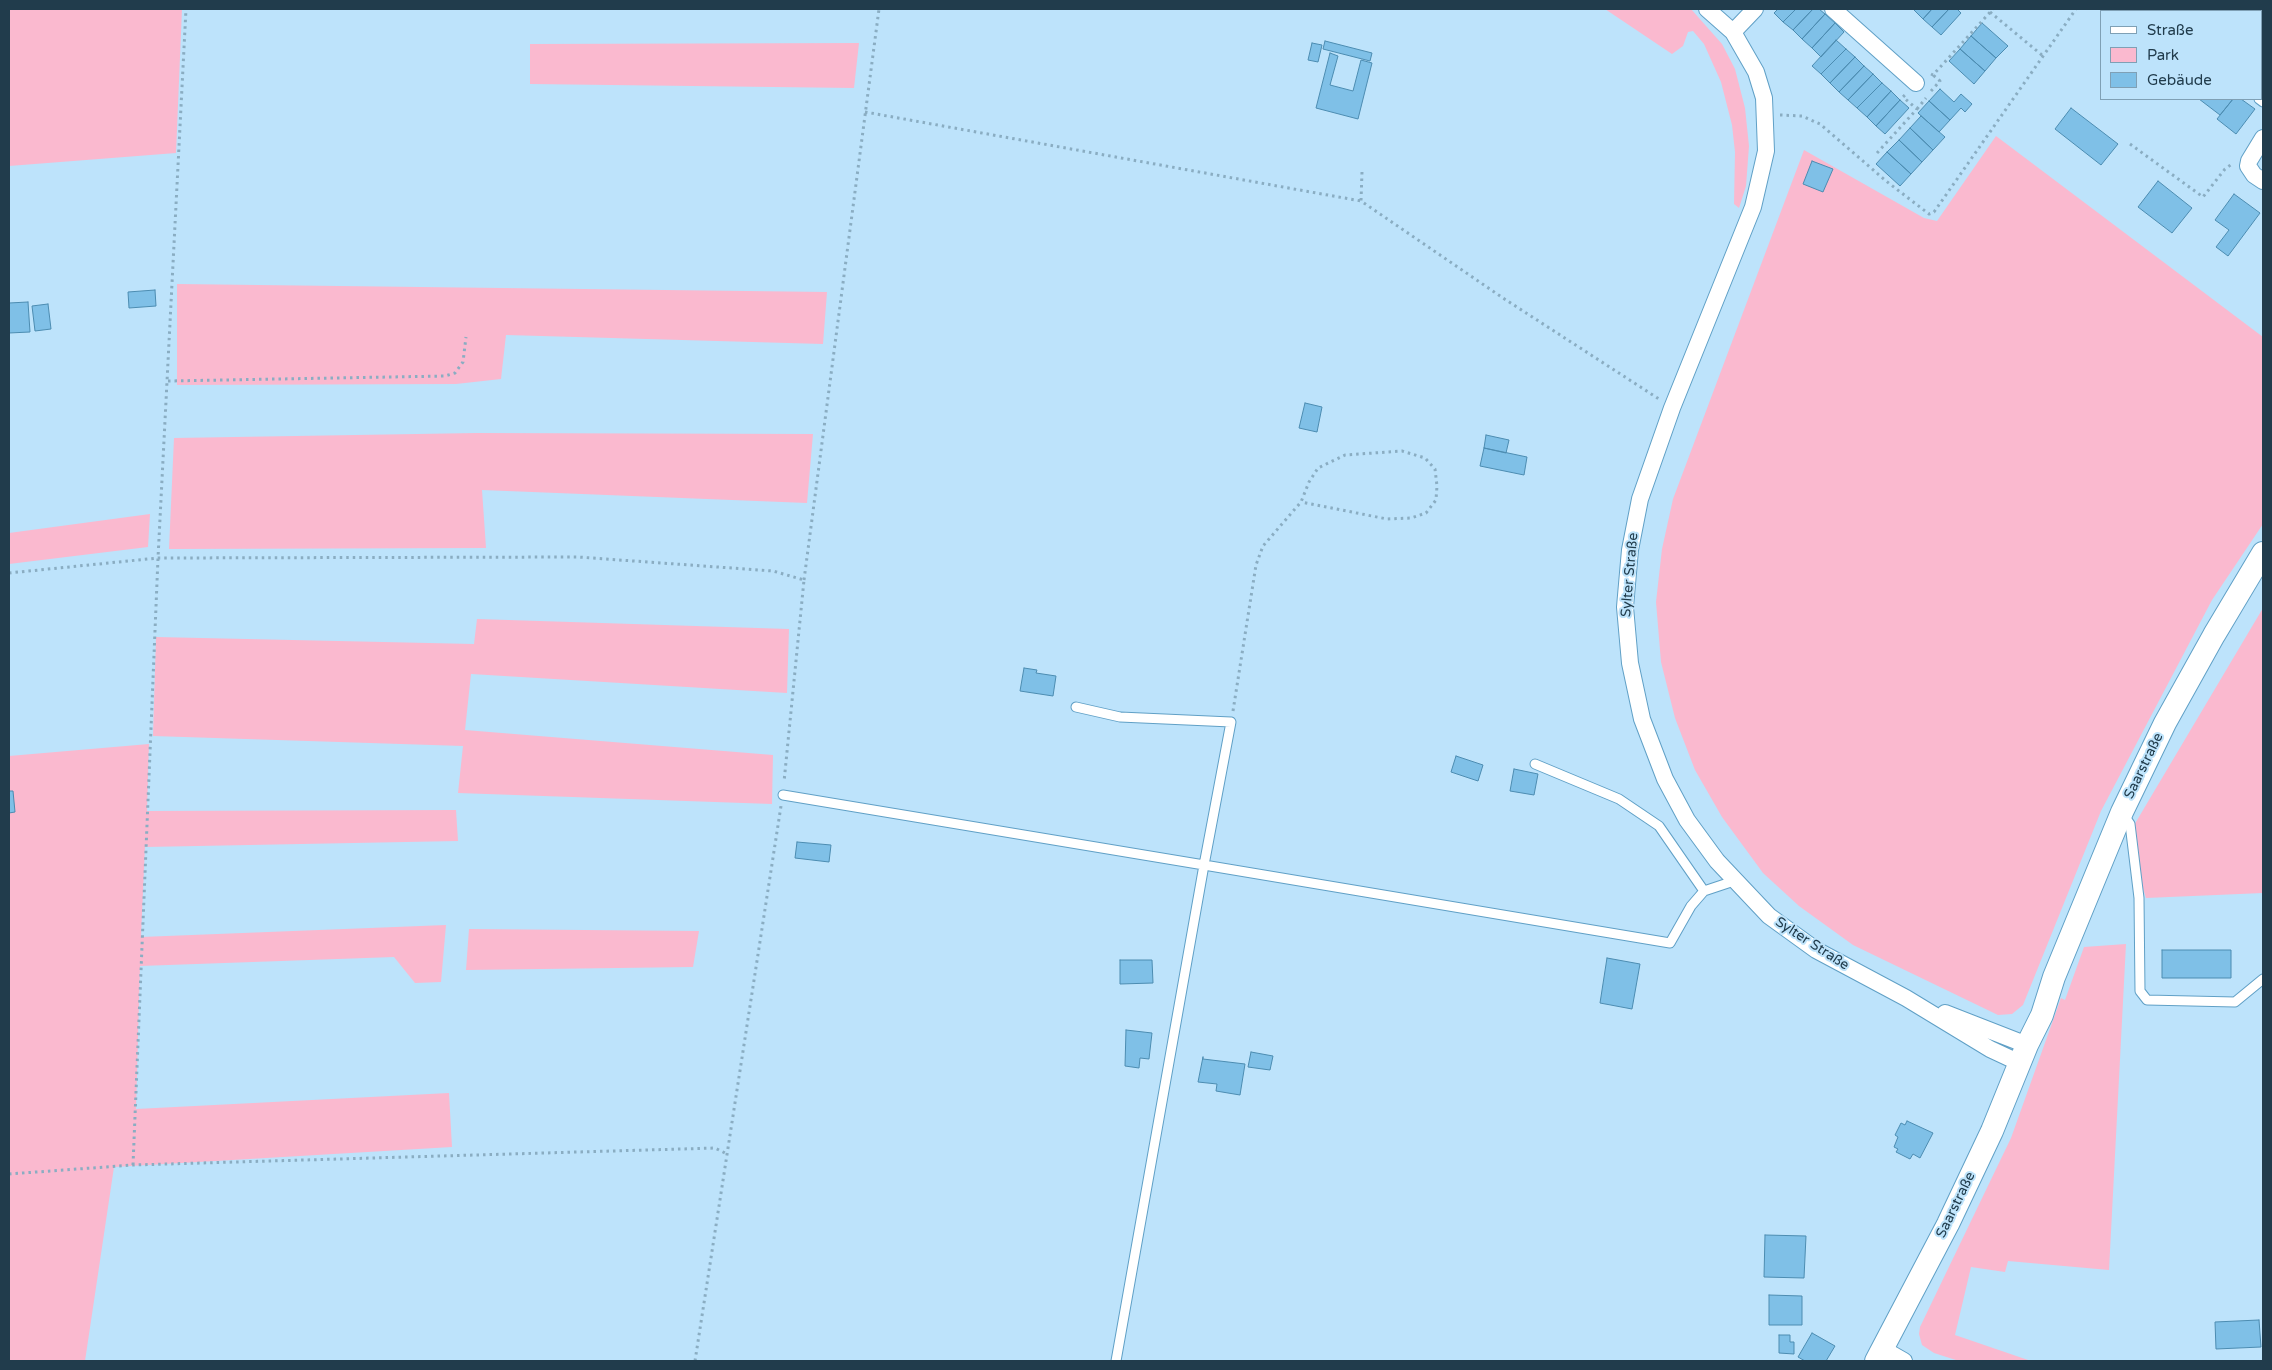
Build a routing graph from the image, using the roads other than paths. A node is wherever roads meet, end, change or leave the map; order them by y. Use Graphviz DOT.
graph roads {
  1 [pos="1707,9"];
  2 [pos="1755,9"];
  3 [pos="1834,9"];
  4 [pos="1733,32"];
  5 [pos="1916,83"];
  6 [pos="2263,138"];
  7 [pos="2263,181"];
  8 [pos="2261,559"];
  9 [pos="1076,707"];
  10 [pos="1535,764"];
  11 [pos="782,795"];
  12 [pos="2122,812"];
  13 [pos="1204,865"];
  14 [pos="1734,881"];
  15 [pos="1704,891"];
  16 [pos="2263,979"];
  17 [pos="2024,1054"];
  18 [pos="1880,1355"];
  19 [pos="1116,1361"];
  20 [pos="1904,1361"];
  1 -- 4 [label="street, Sylter Straße"];
  2 -- 4 [label="street"];
  3 -- 5 [label="street"];
  4 -- 14 [label="street, Sylter Straße"];
  6 -- 7 [label="street"];
  8 -- 12 [label="main road, Saarstraße"];
  9 -- 13 [label="lane"];
  10 -- 15 [label="lane"];
  11 -- 13 [label="lane"];
  12 -- 16 [label="lane"];
  12 -- 17 [label="main road, Saarstraße"];
  13 -- 15 [label="lane"];
  13 -- 19 [label="lane"];
  14 -- 15 [label="lane"];
  14 -- 17 [label="street, Sylter Straße"];
  17 -- 18 [label="main road, Saarstraße"];
  18 -- 20 [label="street"];
}
